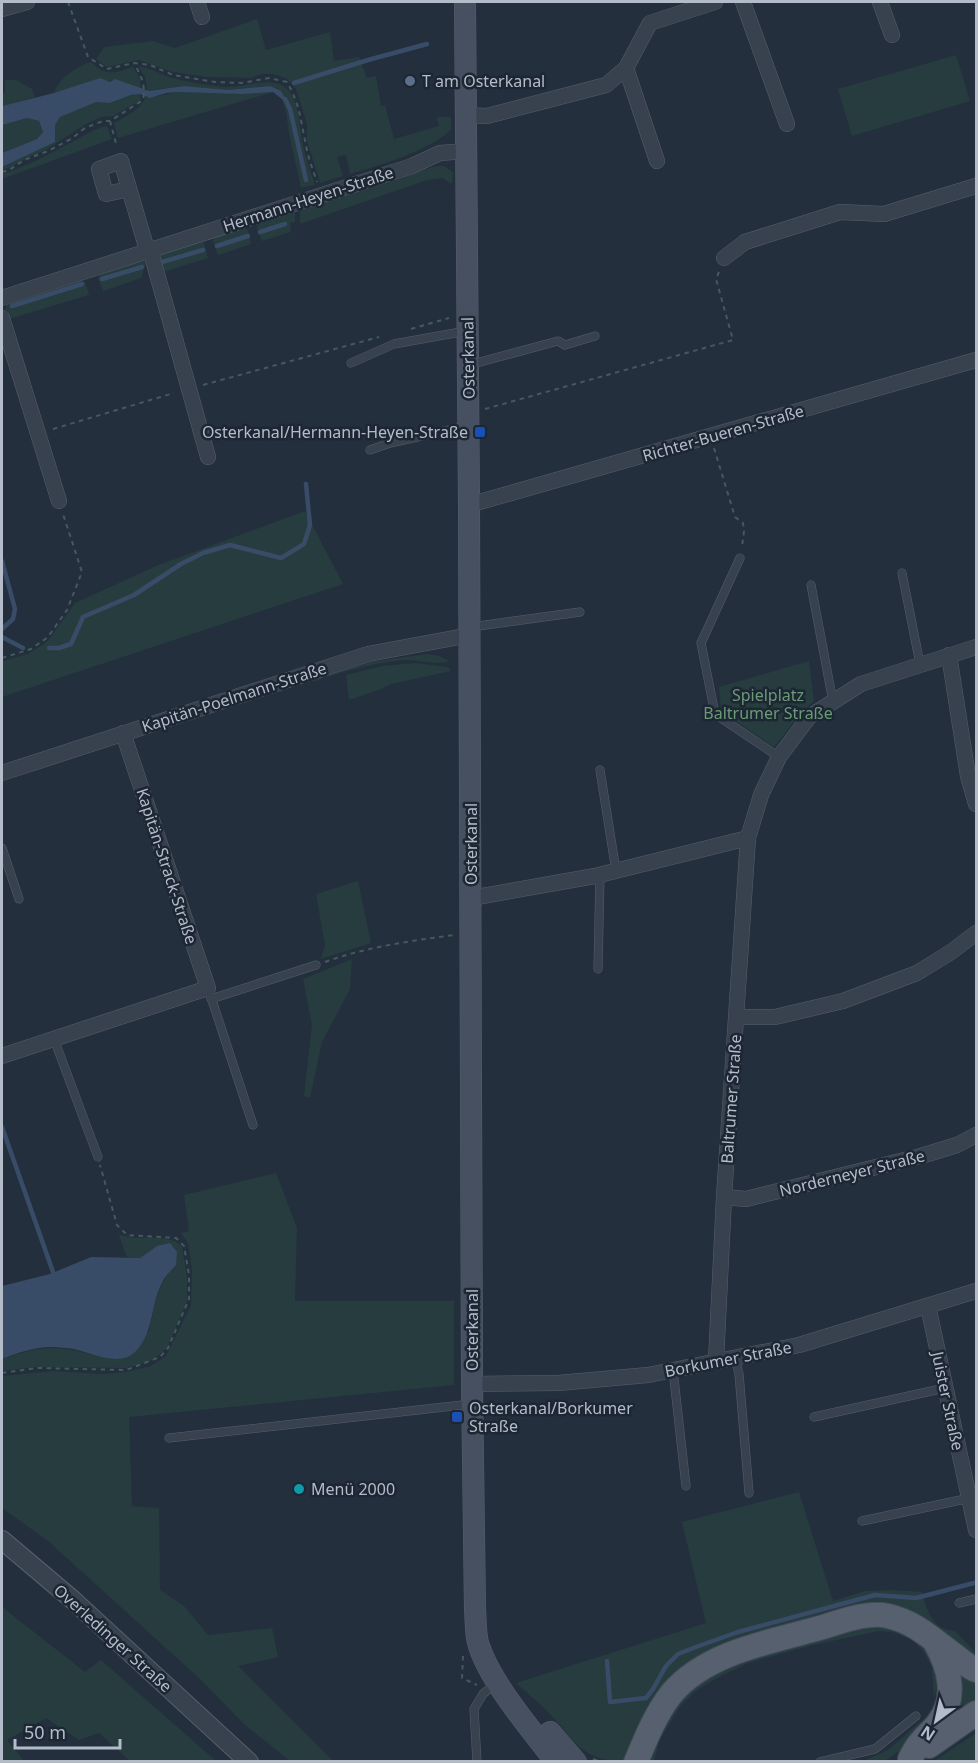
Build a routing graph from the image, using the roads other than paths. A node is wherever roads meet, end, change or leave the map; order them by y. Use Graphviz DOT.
graph roads {
  1 [pos="27,2"];
  2 [pos="197,2"];
  3 [pos="465,2"];
  4 [pos="715,2"];
  5 [pos="743,2"];
  6 [pos="880,2"];
  7 [pos="2,9"];
  8 [pos="202,17"];
  9 [pos="892,35"];
  10 [pos="626,68"];
  11 [pos="465,115"];
  12 [pos="787,124"];
  13 [pos="466,151"];
  14 [pos="657,161"];
  15 [pos="976,186"];
  16 [pos="129,189"];
  17 [pos="150,249"];
  18 [pos="724,258"];
  19 [pos="2,298"];
  20 [pos="2,318"];
  21 [pos="467,322"];
  22 [pos="595,336"];
  23 [pos="976,360"];
  24 [pos="351,363"];
  25 [pos="468,366"];
  26 [pos="468,420"];
  27 [pos="370,450"];
  28 [pos="208,457"];
  29 [pos="59,501"];
  30 [pos="469,505"];
  31 [pos="740,558"];
  32 [pos="902,573"];
  33 [pos="811,585"];
  34 [pos="580,612"];
  35 [pos="470,632"];
  36 [pos="976,647"];
  37 [pos="949,655"];
  38 [pos="920,664"];
  39 [pos="833,702"];
  40 [pos="123,733"];
  41 [pos="779,757"];
  42 [pos="600,770"];
  43 [pos="2,773"];
  44 [pos="976,804"];
  45 [pos="748,838"];
  46 [pos="2,848"];
  47 [pos="616,871"];
  48 [pos="600,874"];
  49 [pos="19,898"];
  50 [pos="471,898"];
  51 [pos="976,933"];
  52 [pos="316,965"];
  53 [pos="598,969"];
  54 [pos="210,994"];
  55 [pos="737,1017"];
  56 [pos="54,1039"];
  57 [pos="2,1056"];
  58 [pos="252,1125"];
  59 [pos="976,1135"];
  60 [pos="98,1157"];
  61 [pos="724,1197"];
  62 [pos="976,1291"];
  63 [pos="928,1306"];
  64 [pos="735,1358"];
  65 [pos="716,1361"];
  66 [pos="673,1370"];
  67 [pos="945,1388"];
  68 [pos="472,1394"];
  69 [pos="814,1417"];
  70 [pos="169,1438"];
  71 [pos="686,1486"];
  72 [pos="749,1494"];
  73 [pos="970,1498"];
  74 [pos="862,1521"];
  75 [pos="976,1530"];
  76 [pos="2,1540"];
  77 [pos="976,1599"];
  78 [pos="959,1604"];
  79 [pos="934,1640"];
  80 [pos="976,1670"];
  81 [pos="502,1688"];
  82 [pos="976,1713"];
  83 [pos="916,1716"];
  84 [pos="976,1726"];
  85 [pos="636,1757"];
  86 [pos="249,1761"];
  87 [pos="477,1761"];
  88 [pos="556,1761"];
  89 [pos="576,1761"];
  90 [pos="820,1761"];
  91 [pos="912,1761"];
  1 -- 7 [label="street"];
  2 -- 8 [label="street"];
  3 -- 11 [label="main road, Osterkanal"];
  4 -- 10 [label="street"];
  5 -- 12 [label="street"];
  6 -- 9 [label="street"];
  10 -- 11 [label="street"];
  10 -- 14 [label="street"];
  11 -- 13 [label="main road, Osterkanal"];
  13 -- 17 [label="street, Hermann-Heyen-Straße"];
  13 -- 21 [label="main road, Osterkanal"];
  15 -- 18 [label="street"];
  16 -- 16 [label="street"];
  16 -- 17 [label="street"];
  17 -- 19 [label="street, Hermann-Heyen-Straße"];
  17 -- 28 [label="street"];
  20 -- 29 [label="street"];
  21 -- 24 [label="lane"];
  21 -- 25 [label="main road, Osterkanal"];
  22 -- 25 [label="lane"];
  23 -- 30 [label="street, Richter-Bueren-Straße"];
  25 -- 26 [label="main road, Osterkanal"];
  26 -- 27 [label="lane"];
  26 -- 30 [label="main road, Osterkanal"];
  30 -- 35 [label="main road, Osterkanal"];
  31 -- 41 [label="lane"];
  32 -- 38 [label="lane"];
  33 -- 39 [label="lane"];
  34 -- 35 [label="lane"];
  35 -- 40 [label="street, Kapitän-Poelmann-Straße"];
  35 -- 50 [label="main road, Osterkanal"];
  36 -- 37 [label="street, Baltrumer Straße"];
  37 -- 38 [label="street, Baltrumer Straße"];
  37 -- 44 [label="street"];
  38 -- 39 [label="street, Baltrumer Straße"];
  39 -- 41 [label="street, Baltrumer Straße"];
  40 -- 43 [label="street, Kapitän-Poelmann-Straße"];
  40 -- 54 [label="street, Kapitän-Strack-Straße"];
  41 -- 45 [label="street, Baltrumer Straße"];
  42 -- 47 [label="lane"];
  45 -- 47 [label="street"];
  45 -- 55 [label="street, Baltrumer Straße"];
  46 -- 49 [label="lane"];
  47 -- 48 [label="street"];
  48 -- 50 [label="street"];
  48 -- 53 [label="lane"];
  50 -- 68 [label="main road, Osterkanal"];
  51 -- 55 [label="street"];
  52 -- 54 [label="lane"];
  54 -- 56 [label="street"];
  54 -- 58 [label="lane, Kapitän-Strack-Straße"];
  55 -- 61 [label="street, Baltrumer Straße"];
  56 -- 57 [label="street"];
  56 -- 60 [label="lane"];
  59 -- 61 [label="street, Norderneyer Straße"];
  61 -- 65 [label="street, Baltrumer Straße"];
  62 -- 63 [label="street, Borkumer Straße"];
  63 -- 64 [label="street, Borkumer Straße"];
  63 -- 67 [label="street, Juister Straße"];
  64 -- 65 [label="street, Borkumer Straße"];
  64 -- 72 [label="lane"];
  65 -- 66 [label="street, Borkumer Straße"];
  66 -- 68 [label="street, Borkumer Straße"];
  66 -- 71 [label="lane"];
  67 -- 69 [label="lane"];
  67 -- 73 [label="street, Juister Straße"];
  68 -- 70 [label="lane"];
  68 -- 81 [label="main road, Osterkanal"];
  73 -- 74 [label="lane"];
  73 -- 75 [label="street, Juister Straße"];
  76 -- 86 [label="street, Overledinger Straße"];
  77 -- 78 [label="lane"];
  79 -- 80 [label="main road"];
  79 -- 85 [label="main road"];
  79 -- 91 [label="main road"];
  81 -- 87 [label="lane"];
  81 -- 88 [label="main road, Osterkanal"];
  81 -- 89 [label="main road, Osterkanal"];
  82 -- 91 [label="main road"];
  83 -- 90 [label="lane"];
  84 -- 91 [label="main road"];
}
